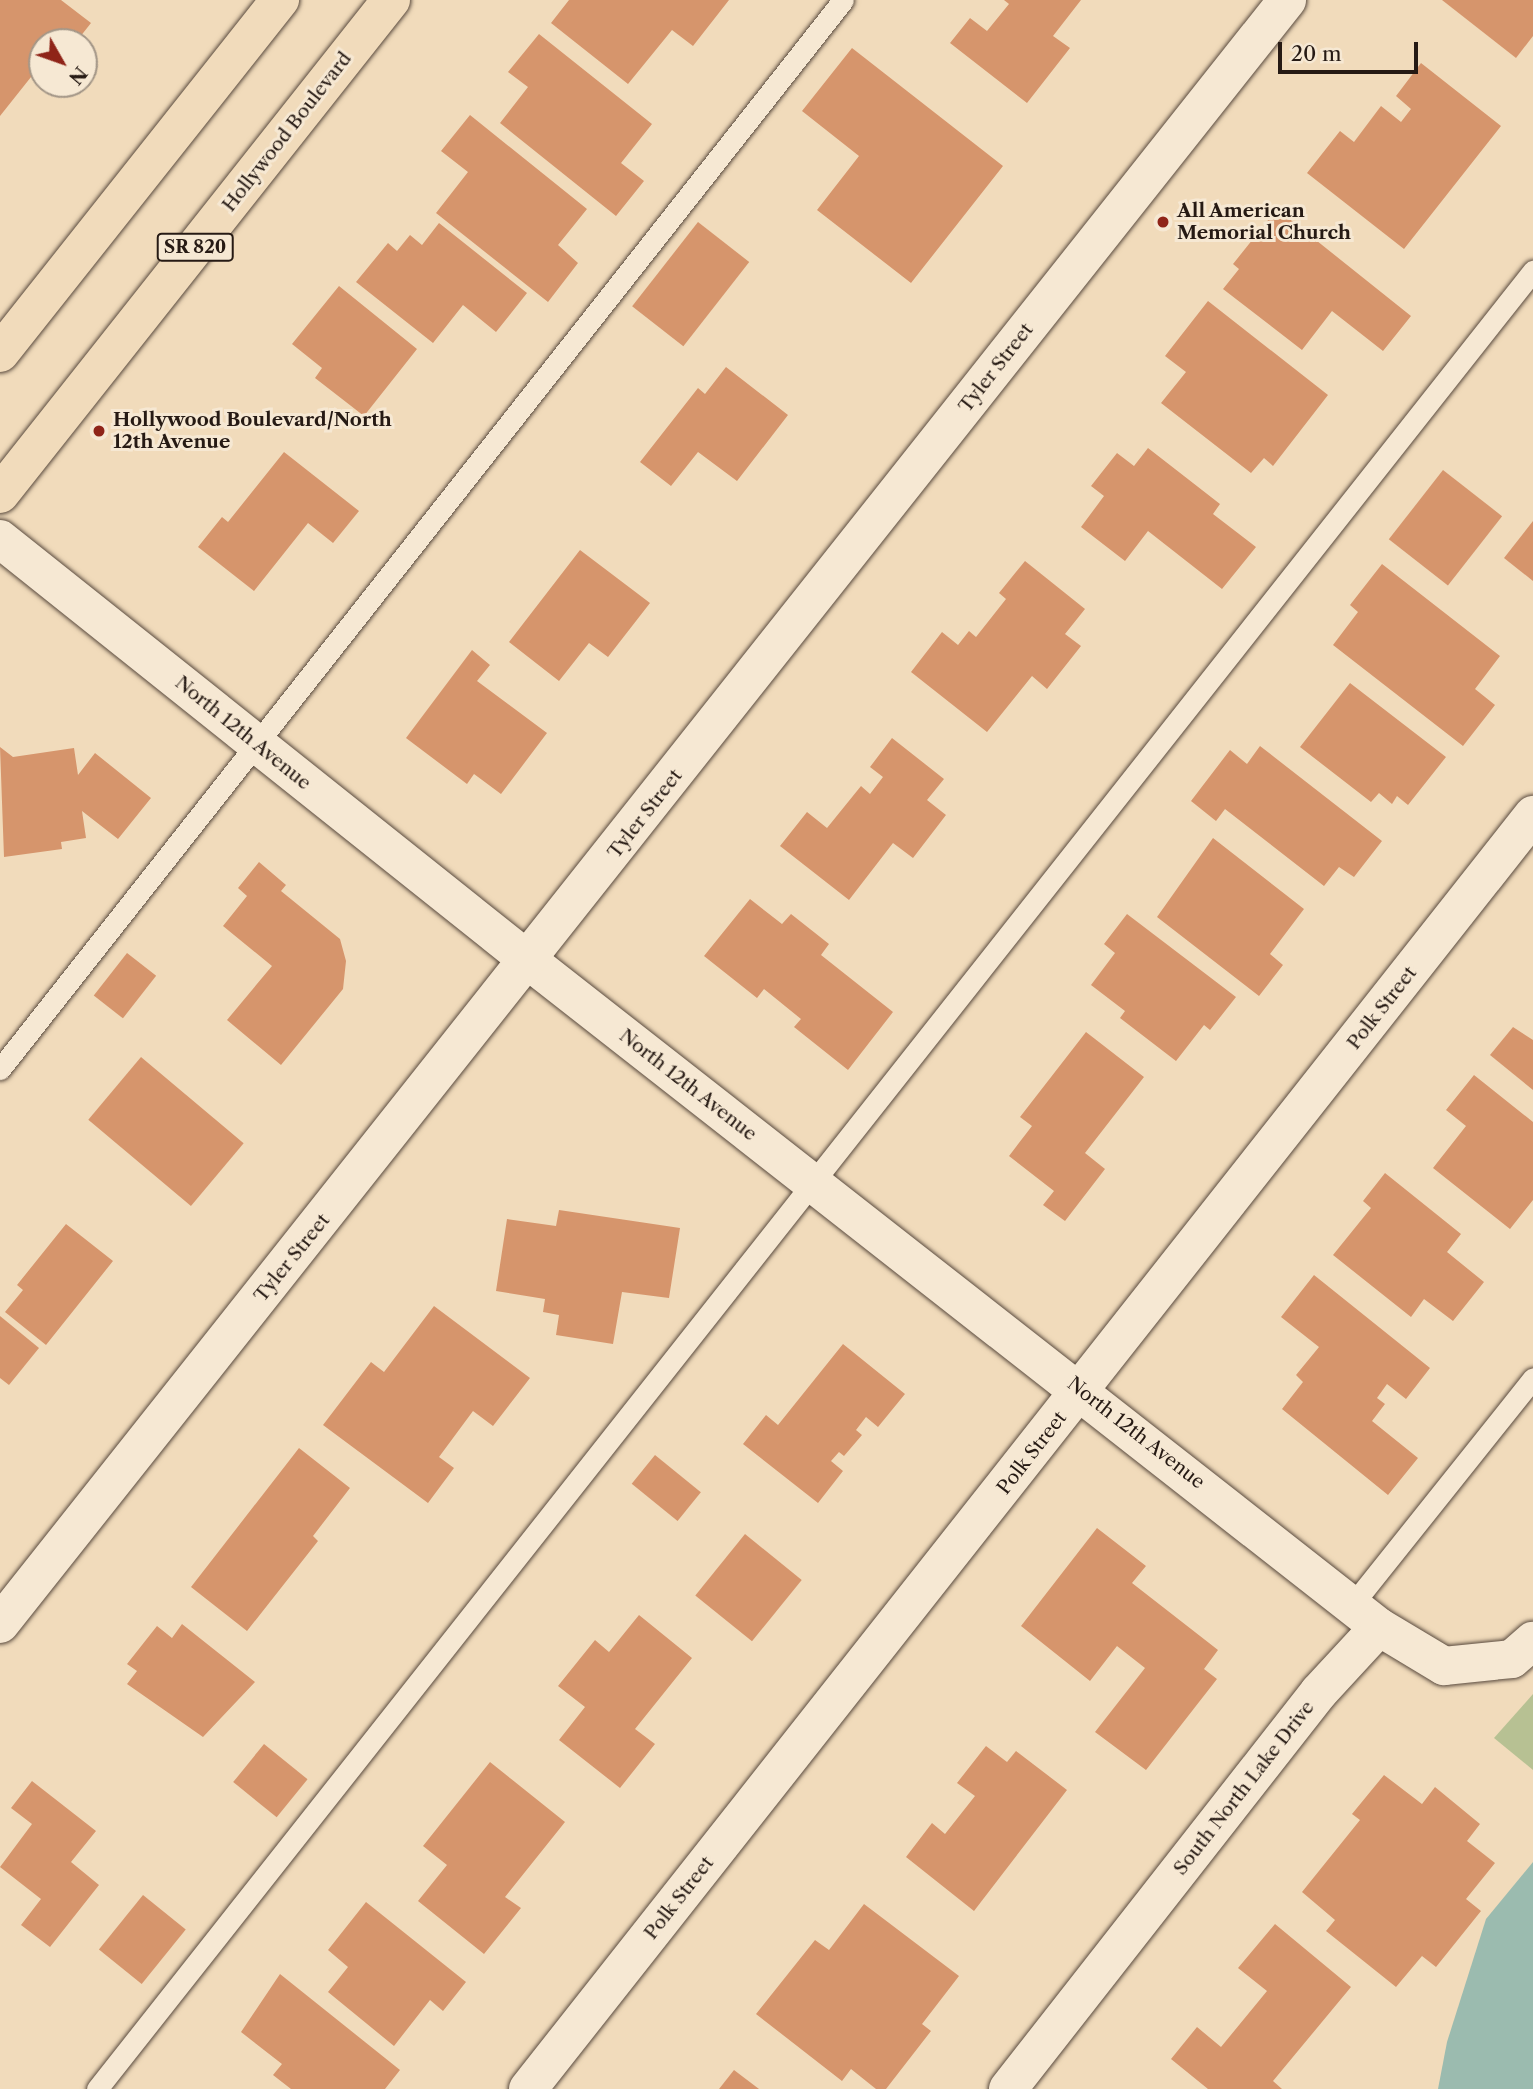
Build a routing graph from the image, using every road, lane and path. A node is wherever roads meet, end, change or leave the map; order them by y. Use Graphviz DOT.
graph roads {
  1 [pos="280,0"];
  2 [pos="391,0"];
  3 [pos="844,0"];
  4 [pos="1287,0"];
  5 [pos="1533,271"];
  6 [pos="0,353"];
  7 [pos="0,494"];
  8 [pos="0,538"];
  9 [pos="257,744"];
  10 [pos="1533,816"];
  11 [pos="529,961"];
  12 [pos="0,1069"];
  13 [pos="814,1182"];
  14 [pos="1533,1378"];
  15 [pos="1082,1390"];
  16 [pos="1366,1616"];
  17 [pos="0,1624"];
  18 [pos="1533,1641"];
  19 [pos="97,2089"];
  20 [pos="528,2089"];
  21 [pos="1008,2089"];
  1 -- 6 [label="main road"];
  2 -- 7 [label="main road, Hollywood Boulevard / SR 820"];
  3 -- 9 [label="lane"];
  4 -- 11 [label="street, Tyler Street"];
  5 -- 13 [label="lane"];
  8 -- 9 [label="street, North 12th Avenue"];
  9 -- 11 [label="street, North 12th Avenue"];
  9 -- 12 [label="lane"];
  10 -- 15 [label="street, Polk Street"];
  11 -- 13 [label="street, North 12th Avenue"];
  11 -- 17 [label="street, Tyler Street"];
  13 -- 15 [label="street, North 12th Avenue"];
  13 -- 19 [label="lane"];
  14 -- 16 [label="lane"];
  15 -- 16 [label="street, North 12th Avenue"];
  15 -- 20 [label="street, Polk Street"];
  16 -- 18 [label="street"];
  16 -- 21 [label="street, South North Lake Drive"];
}
